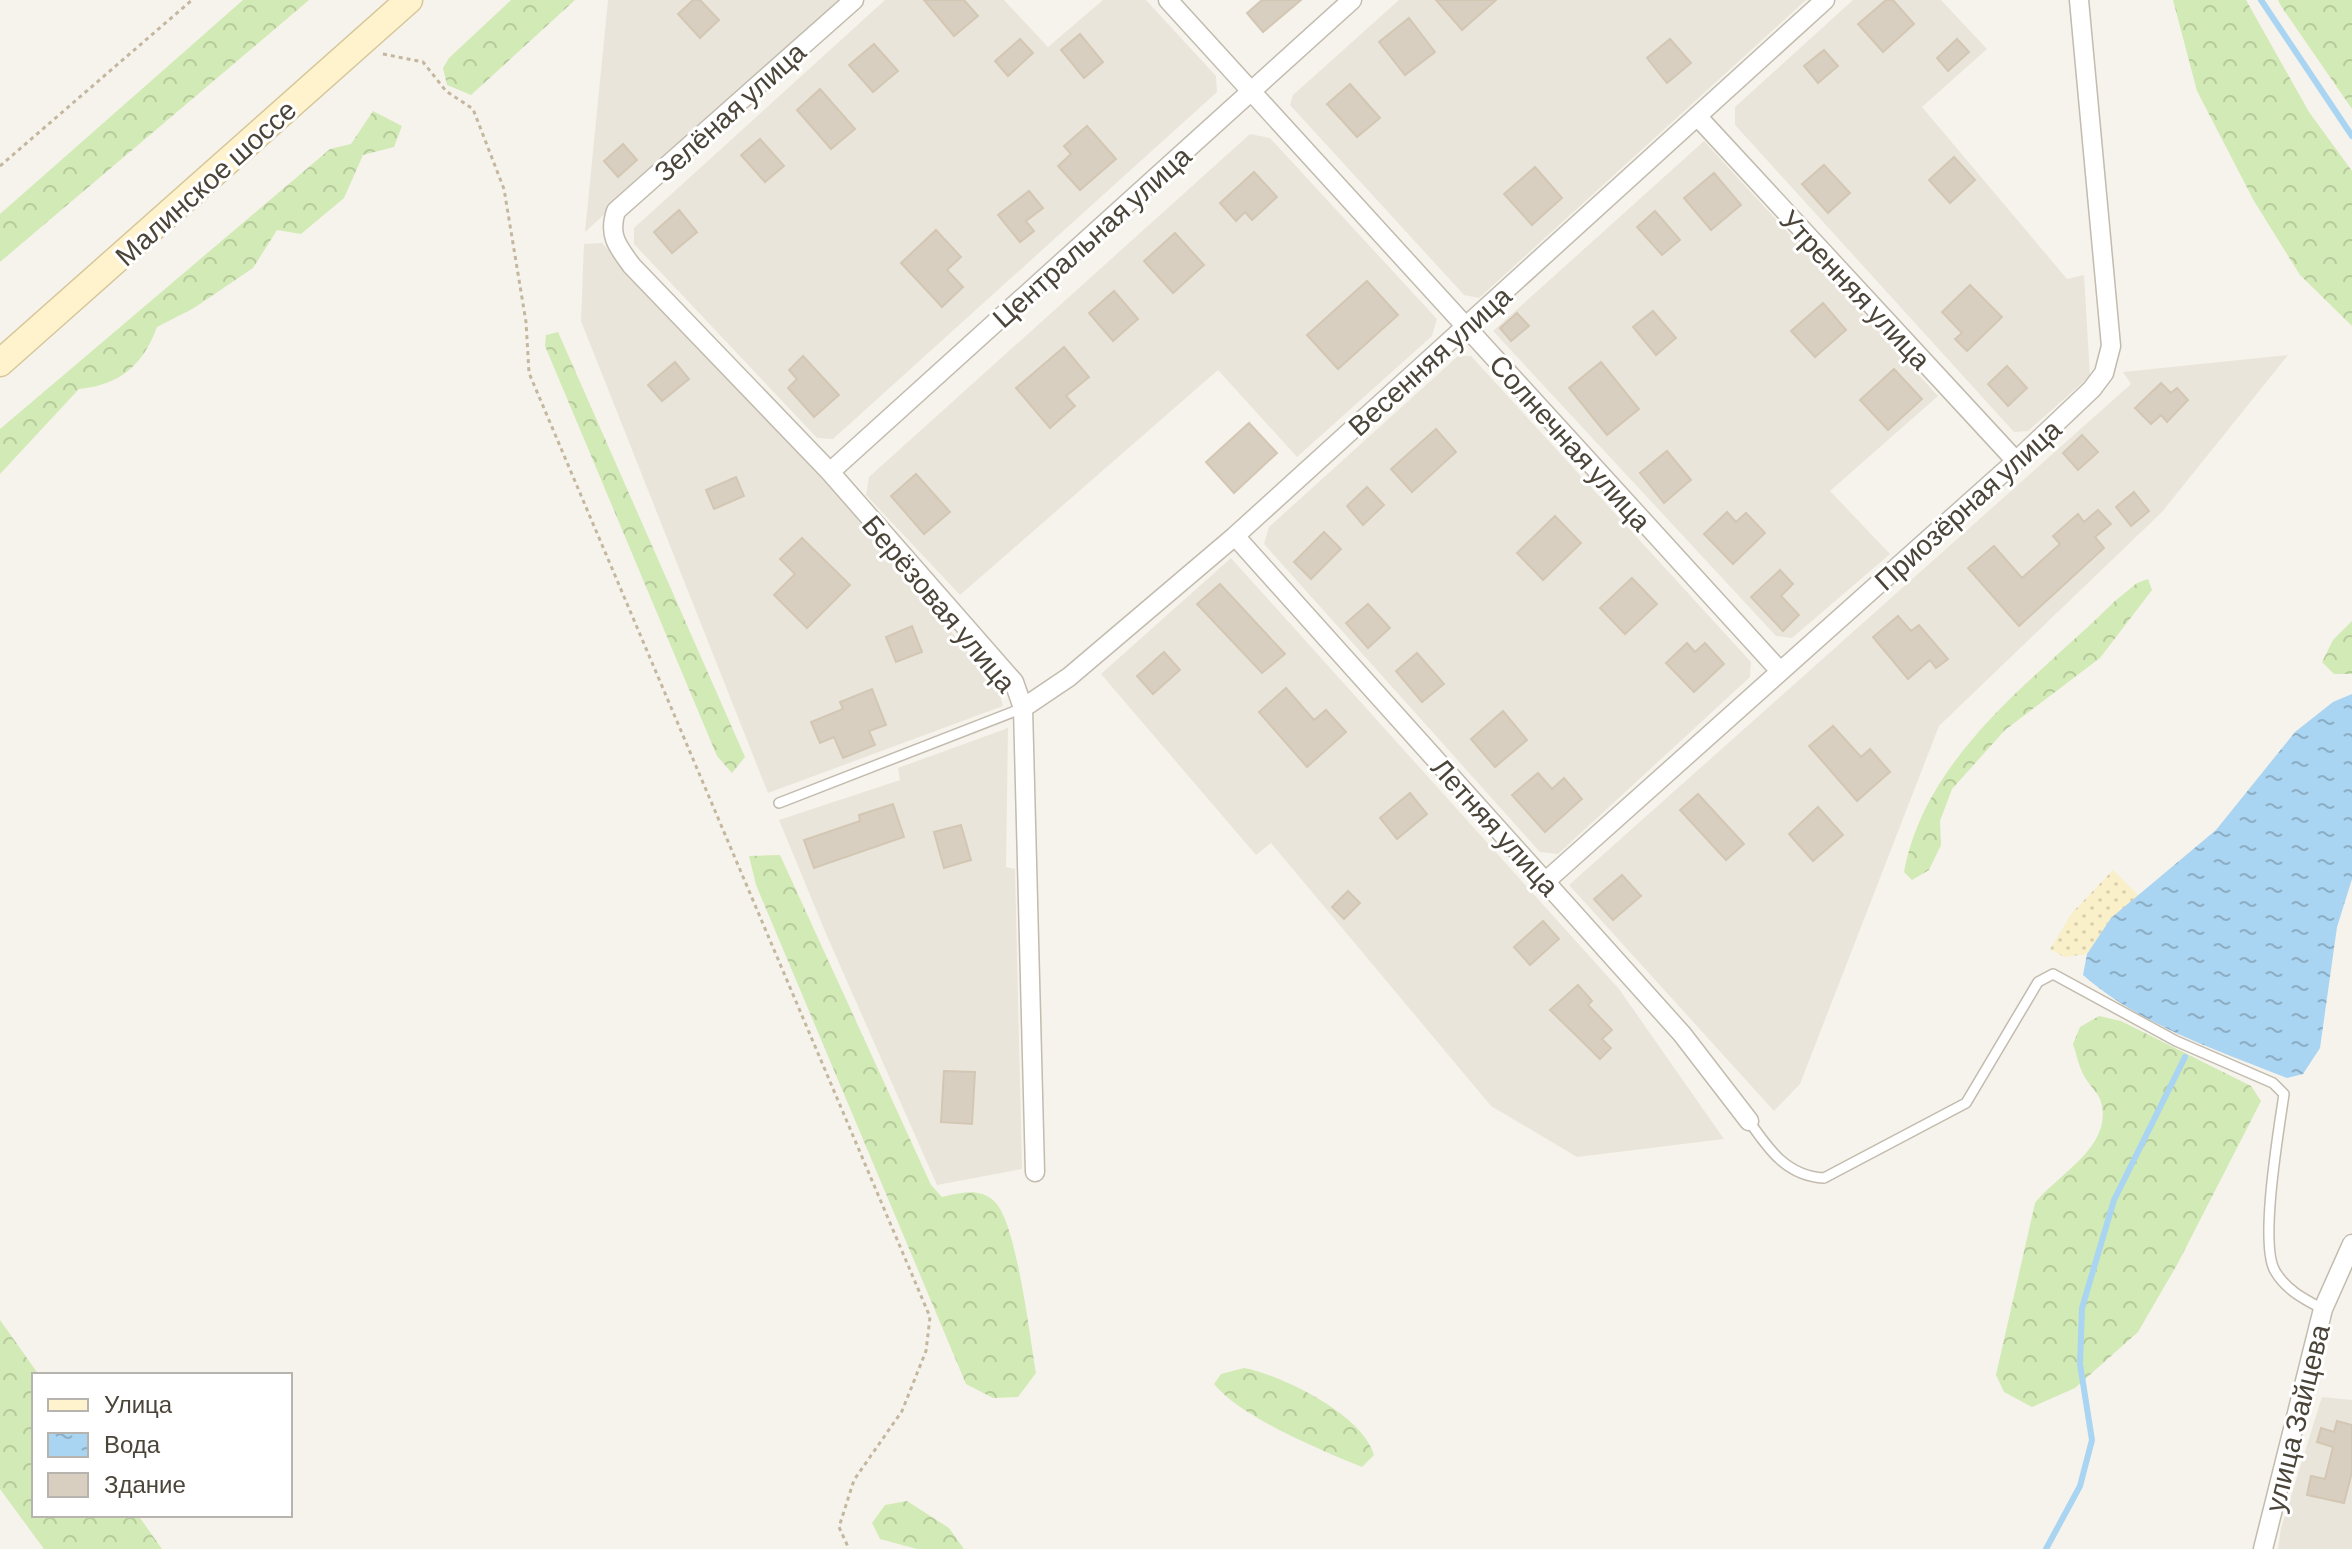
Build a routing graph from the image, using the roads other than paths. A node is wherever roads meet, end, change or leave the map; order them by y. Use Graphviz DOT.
graph roads {
  1 [pos="409,0"];
  2 [pos="854,0"];
  3 [pos="1168,0"];
  4 [pos="1352,0"];
  5 [pos="1825,0"];
  6 [pos="2079,0"];
  7 [pos="1252,90"];
  8 [pos="1697,116"];
  9 [pos="611,226"];
  10 [pos="1466,327"];
  11 [pos="0,363"];
  12 [pos="2016,461"];
  13 [pos="830,472"];
  14 [pos="1235,536"];
  15 [pos="1780,671"];
  16 [pos="1023,708"];
  17 [pos="779,803"];
  18 [pos="1546,881"];
  19 [pos="1749,1121"];
  20 [pos="1035,1172"];
  21 [pos="2352,1244"];
  22 [pos="2323,1309"];
  23 [pos="2263,1549"];
  1 -- 11 [label="main road, Малинское шоссе"];
  2 -- 9 [label="street, Зелёная улица"];
  3 -- 7 [label="street, Солнечная улица"];
  4 -- 7 [label="street, Центральная улица"];
  5 -- 8 [label="street, Весенняя улица"];
  6 -- 12 [label="street, Приозёрная улица"];
  7 -- 10 [label="street, Солнечная улица"];
  7 -- 13 [label="street, Центральная улица"];
  8 -- 10 [label="street, Весенняя улица"];
  8 -- 12 [label="street, Утренняя улица"];
  9 -- 13 [label="street, Берёзовая улица"];
  10 -- 14 [label="street, Весенняя улица"];
  10 -- 15 [label="street, Солнечная улица"];
  12 -- 15 [label="street, Приозёрная улица"];
  13 -- 16 [label="street, Берёзовая улица"];
  14 -- 16 [label="street, Весенняя улица"];
  14 -- 18 [label="street, Летняя улица"];
  15 -- 18 [label="street, Приозёрная улица"];
  16 -- 17 [label="lane"];
  16 -- 20 [label="street, Берёзовая улица"];
  18 -- 19 [label="street, Летняя улица"];
  19 -- 22 [label="lane"];
  21 -- 22 [label="street, улица Зайцева"];
  22 -- 23 [label="street, улица Зайцева"];
}
